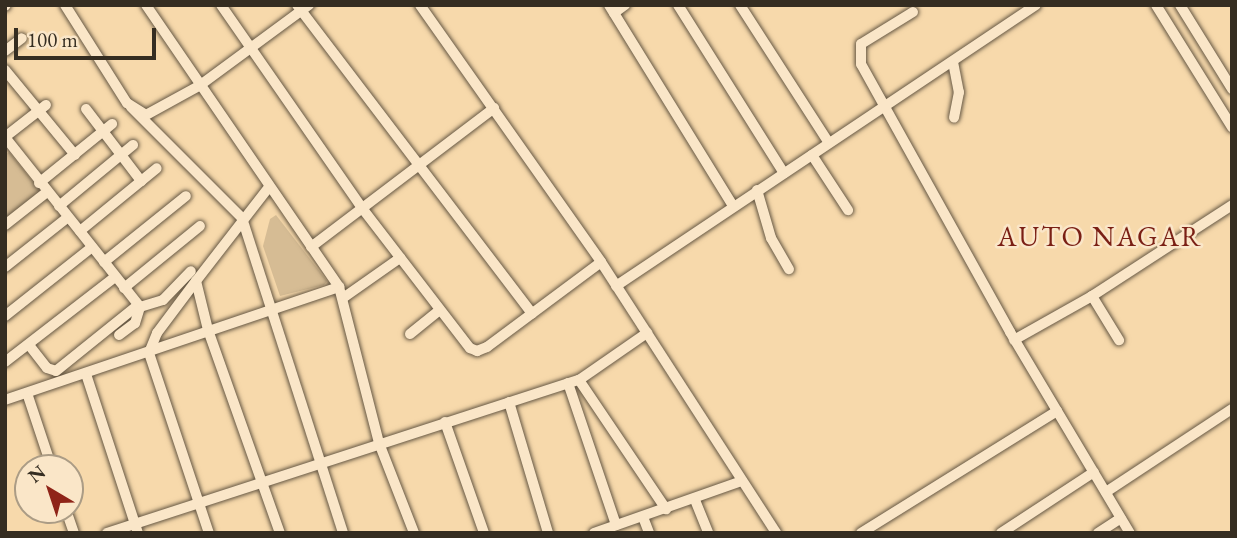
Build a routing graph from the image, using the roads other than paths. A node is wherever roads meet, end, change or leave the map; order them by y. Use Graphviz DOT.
graph roads {
  1 [pos="65,5"];
  2 [pos="146,5"];
  3 [pos="220,5"];
  4 [pos="420,5"];
  5 [pos="625,5"];
  6 [pos="678,5"];
  7 [pos="740,5"];
  8 [pos="1015,5"];
  9 [pos="1036,5"];
  10 [pos="1156,5"];
  11 [pos="1180,5"];
  12 [pos="302,7"];
  13 [pos="611,9"];
  14 [pos="913,12"];
  15 [pos="1021,15"];
  16 [pos="22,38"];
  17 [pos="248,50"];
  18 [pos="5,51"];
  19 [pos="953,62"];
  20 [pos="5,70"];
  21 [pos="199,86"];
  22 [pos="1232,89"];
  23 [pos="131,107"];
  24 [pos="883,107"];
  25 [pos="42,108"];
  26 [pos="494,108"];
  27 [pos="86,109"];
  28 [pos="954,118"];
  29 [pos="112,124"];
  30 [pos="1232,127"];
  31 [pos="103,131"];
  32 [pos="830,143"];
  33 [pos="133,145"];
  34 [pos="75,155"];
  35 [pos="121,155"];
  36 [pos="812,155"];
  37 [pos="415,165"];
  38 [pos="157,168"];
  39 [pos="784,173"];
  40 [pos="141,181"];
  41 [pos="39,183"];
  42 [pos="269,187"];
  43 [pos="757,190"];
  44 [pos="47,192"];
  45 [pos="186,196"];
  46 [pos="1232,205"];
  47 [pos="59,206"];
  48 [pos="733,206"];
  49 [pos="362,208"];
  50 [pos="848,210"];
  51 [pos="68,217"];
  52 [pos="242,218"];
  53 [pos="5,225"];
  54 [pos="200,226"];
  55 [pos="80,231"];
  56 [pos="92,247"];
  57 [pos="311,247"];
  58 [pos="400,258"];
  59 [pos="104,262"];
  60 [pos="601,262"];
  61 [pos="5,267"];
  62 [pos="789,269"];
  63 [pos="193,276"];
  64 [pos="115,277"];
  65 [pos="339,286"];
  66 [pos="616,286"];
  67 [pos="124,288"];
  68 [pos="1092,296"];
  69 [pos="343,298"];
  70 [pos="139,306"];
  71 [pos="274,308"];
  72 [pos="440,310"];
  73 [pos="532,314"];
  74 [pos="5,316"];
  75 [pos="208,330"];
  76 [pos="410,334"];
  77 [pos="647,334"];
  78 [pos="119,335"];
  79 [pos="1014,340"];
  80 [pos="1119,340"];
  81 [pos="29,345"];
  82 [pos="149,353"];
  83 [pos="5,362"];
  84 [pos="86,374"];
  85 [pos="573,382"];
  86 [pos="27,393"];
  87 [pos="5,400"];
  88 [pos="509,402"];
  89 [pos="1232,409"];
  90 [pos="1057,411"];
  91 [pos="445,422"];
  92 [pos="379,443"];
  93 [pos="47,454"];
  94 [pos="324,461"];
  95 [pos="1094,472"];
  96 [pos="264,481"];
  97 [pos="742,481"];
  98 [pos="1106,492"];
  99 [pos="695,500"];
  100 [pos="201,502"];
  101 [pos="666,509"];
  102 [pos="643,517"];
  103 [pos="1121,518"];
  104 [pos="616,525"];
  105 [pos="136,528"];
  106 [pos="107,533"];
  107 [pos="209,533"];
  108 [pos="280,533"];
  109 [pos="343,533"];
  110 [pos="414,533"];
  111 [pos="484,533"];
  112 [pos="548,533"];
  113 [pos="594,533"];
  114 [pos="649,533"];
  115 [pos="708,533"];
  116 [pos="776,533"];
  117 [pos="861,533"];
  118 [pos="1001,533"];
  119 [pos="1098,533"];
  120 [pos="1130,533"];
  1 -- 23 [label="street"];
  2 -- 21 [label="street"];
  3 -- 17 [label="street"];
  4 -- 26 [label="street"];
  5 -- 13 [label="street"];
  6 -- 39 [label="street"];
  7 -- 32 [label="street"];
  8 -- 15 [label="street"];
  9 -- 15 [label="street"];
  10 -- 30 [label="street"];
  11 -- 22 [label="street"];
  12 -- 17 [label="street"];
  12 -- 37 [label="street"];
  13 -- 48 [label="street"];
  14 -- 24 [label="street"];
  15 -- 19 [label="street"];
  16 -- 18 [label="street"];
  17 -- 21 [label="street"];
  17 -- 49 [label="street"];
  19 -- 24 [label="street"];
  19 -- 28 [label="street"];
  20 -- 25 [label="street"];
  21 -- 23 [label="street"];
  21 -- 42 [label="street"];
  23 -- 52 [label="street"];
  24 -- 32 [label="street"];
  24 -- 79 [label="street"];
  25 -- 34 [label="street"];
  25 -- 41 [label="street"];
  26 -- 37 [label="street"];
  26 -- 60 [label="street"];
  27 -- 31 [label="street"];
  29 -- 31 [label="street"];
  31 -- 34 [label="street"];
  31 -- 35 [label="street"];
  32 -- 36 [label="street"];
  33 -- 35 [label="street"];
  34 -- 41 [label="street"];
  35 -- 40 [label="street"];
  35 -- 47 [label="street"];
  36 -- 39 [label="street"];
  36 -- 50 [label="street"];
  37 -- 49 [label="street"];
  37 -- 73 [label="street"];
  38 -- 40 [label="street"];
  39 -- 43 [label="street"];
  40 -- 55 [label="street"];
  41 -- 44 [label="street"];
  42 -- 52 [label="street"];
  42 -- 57 [label="street"];
  43 -- 48 [label="street"];
  43 -- 62 [label="street"];
  44 -- 47 [label="street"];
  44 -- 53 [label="street"];
  45 -- 59 [label="street"];
  46 -- 68 [label="street"];
  47 -- 51 [label="street"];
  48 -- 66 [label="street"];
  49 -- 57 [label="street"];
  49 -- 58 [label="street"];
  51 -- 55 [label="street"];
  51 -- 61 [label="street"];
  52 -- 63 [label="street"];
  52 -- 71 [label="street"];
  54 -- 67 [label="street"];
  55 -- 56 [label="street"];
  56 -- 59 [label="street"];
  56 -- 74 [label="street"];
  57 -- 65 [label="street"];
  58 -- 69 [label="street"];
  58 -- 72 [label="street"];
  59 -- 64 [label="street"];
  60 -- 66 [label="street"];
  60 -- 73 [label="street"];
  63 -- 70 [label="street"];
  63 -- 75 [label="street"];
  63 -- 82 [label="street"];
  64 -- 67 [label="street"];
  64 -- 81 [label="street"];
  65 -- 69 [label="street"];
  65 -- 71 [label="street"];
  66 -- 77 [label="street"];
  67 -- 70 [label="street"];
  68 -- 79 [label="street"];
  68 -- 80 [label="street"];
  69 -- 92 [label="street"];
  70 -- 78 [label="street"];
  70 -- 81 [label="street"];
  71 -- 75 [label="street"];
  71 -- 94 [label="street"];
  72 -- 73 [label="street"];
  72 -- 76 [label="street"];
  75 -- 82 [label="street"];
  75 -- 96 [label="street"];
  77 -- 85 [label="street"];
  77 -- 97 [label="street"];
  79 -- 90 [label="street"];
  81 -- 83 [label="street"];
  82 -- 84 [label="street"];
  82 -- 100 [label="street"];
  84 -- 86 [label="street"];
  84 -- 105 [label="street"];
  85 -- 88 [label="street"];
  85 -- 101 [label="street"];
  85 -- 104 [label="street"];
  86 -- 87 [label="street"];
  86 -- 93 [label="street"];
  88 -- 91 [label="street"];
  88 -- 112 [label="street"];
  89 -- 98 [label="street"];
  90 -- 95 [label="street"];
  90 -- 117 [label="street"];
  91 -- 92 [label="street"];
  91 -- 111 [label="street"];
  92 -- 94 [label="street"];
  92 -- 110 [label="street"];
  94 -- 96 [label="street"];
  94 -- 109 [label="street"];
  95 -- 98 [label="street"];
  95 -- 118 [label="street"];
  96 -- 100 [label="street"];
  96 -- 108 [label="street"];
  97 -- 99 [label="street"];
  97 -- 116 [label="street"];
  98 -- 103 [label="street"];
  99 -- 101 [label="street"];
  99 -- 115 [label="street"];
  100 -- 105 [label="street"];
  100 -- 107 [label="street"];
  101 -- 102 [label="street"];
  102 -- 104 [label="street"];
  102 -- 114 [label="street"];
  103 -- 119 [label="street"];
  103 -- 120 [label="street"];
  104 -- 113 [label="street"];
  105 -- 106 [label="street"];
}
